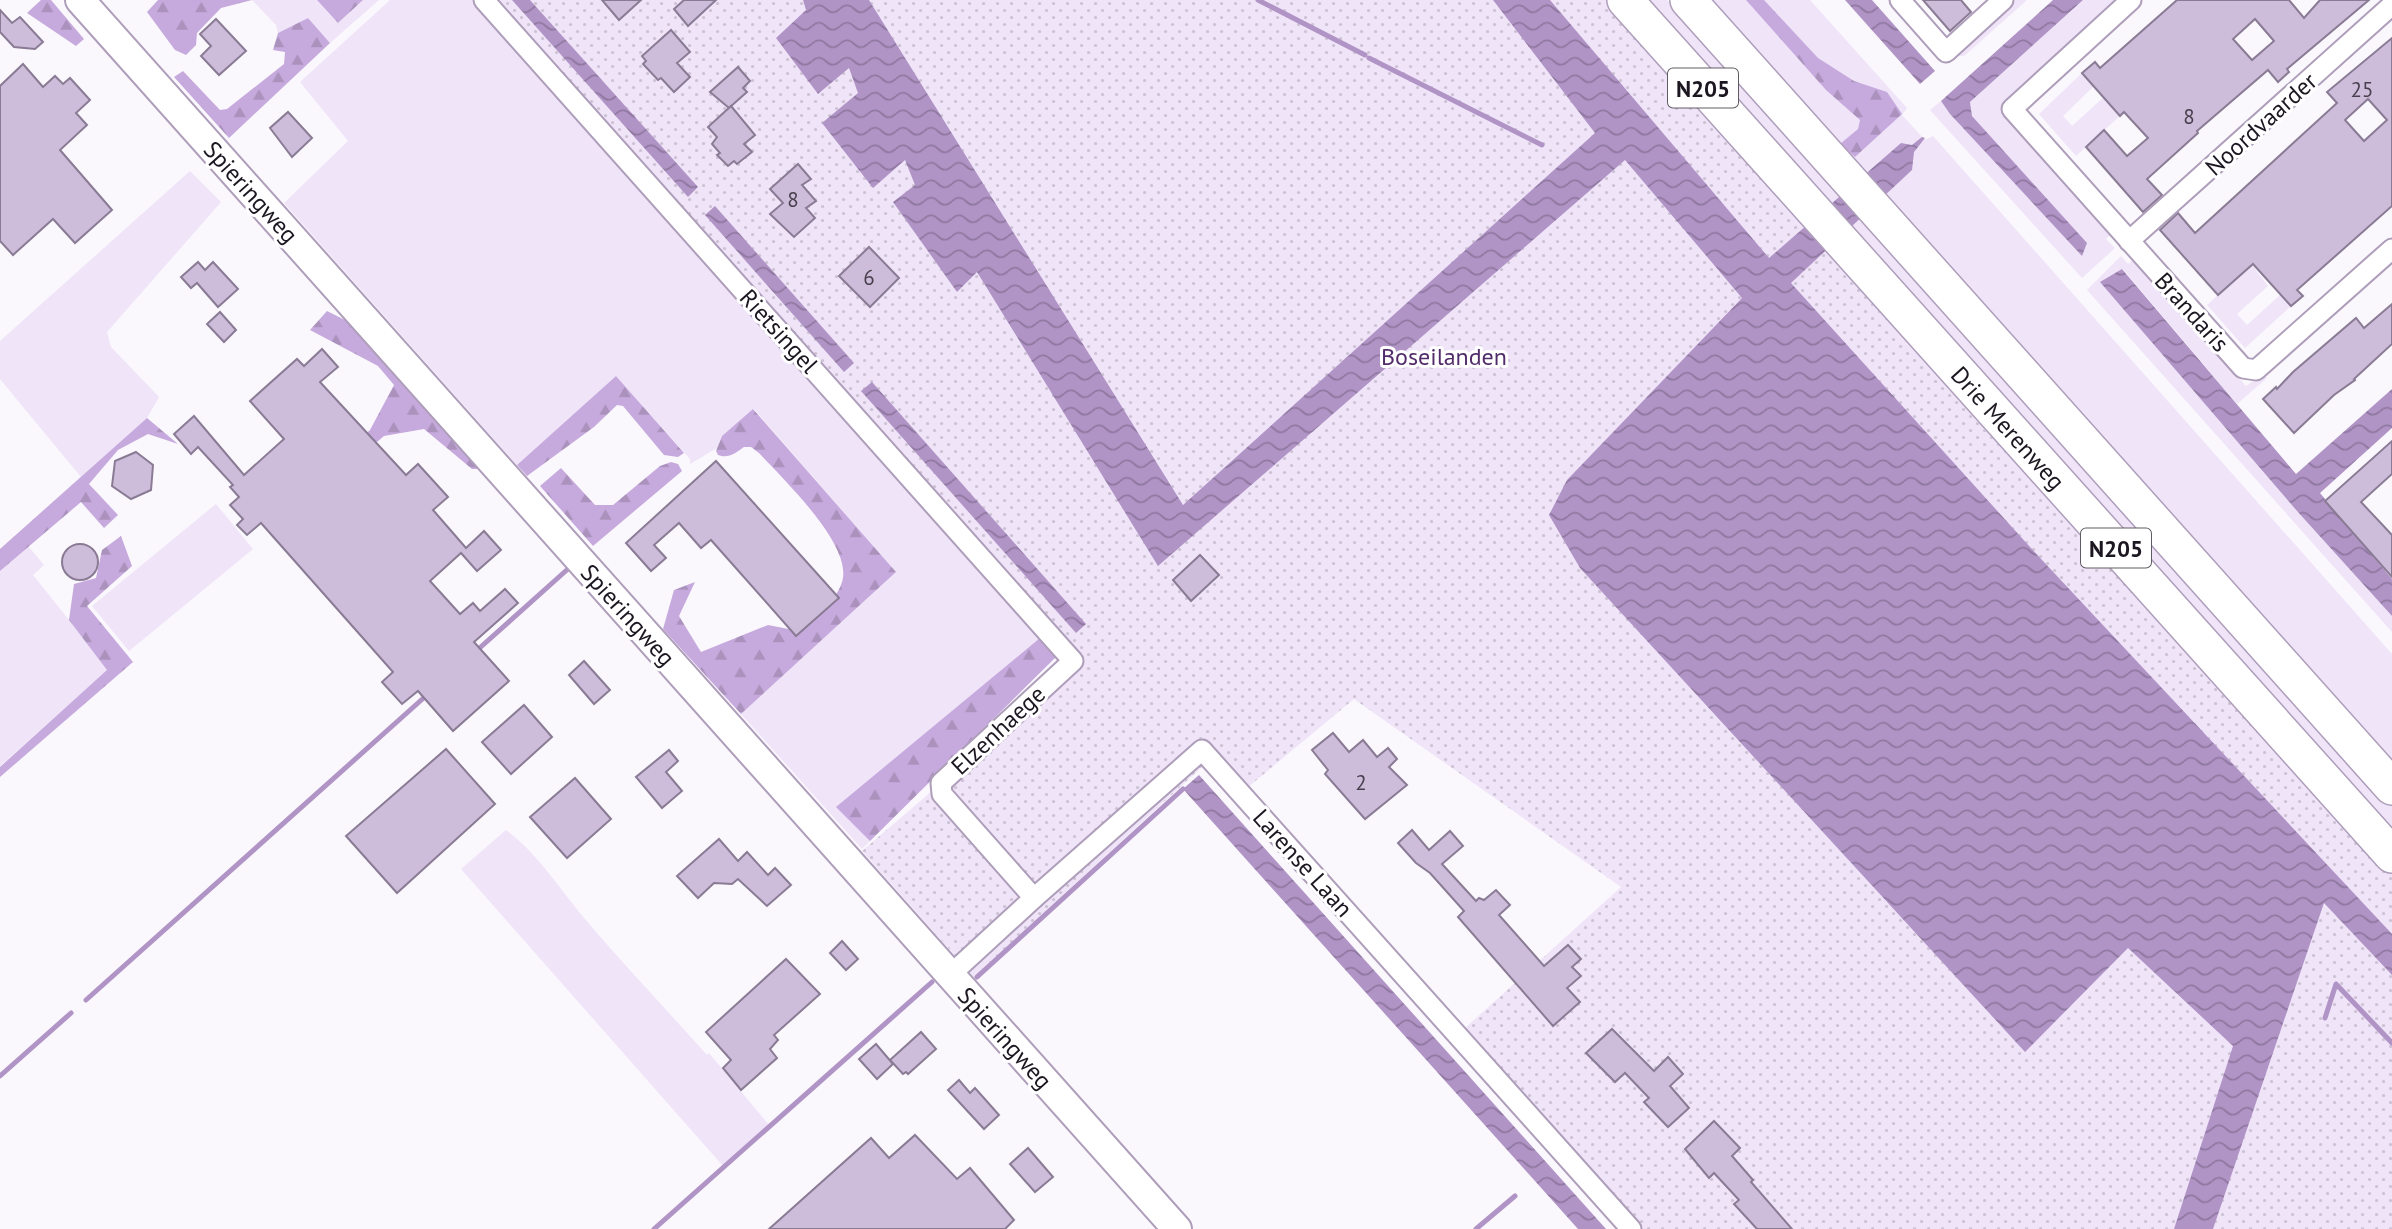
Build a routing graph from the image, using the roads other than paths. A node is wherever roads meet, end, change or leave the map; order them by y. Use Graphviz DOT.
graph roads {
  1 [pos="80,0"];
  2 [pos="484,0"];
  3 [pos="1625,0"];
  4 [pos="1688,0"];
  5 [pos="1900,0"];
  6 [pos="2003,0"];
  7 [pos="2132,0"];
  8 [pos="2392,5"];
  9 [pos="2129,241"];
  10 [pos="2392,248"];
  11 [pos="1073,661"];
  12 [pos="2392,787"];
  13 [pos="2392,855"];
  14 [pos="1034,898"];
  15 [pos="949,976"];
  16 [pos="1177,1229"];
  17 [pos="1630,1229"];
  1 -- 15 [label="street, Spieringweg"];
  2 -- 11 [label="street, Rietsingel"];
  3 -- 13 [label="highway, Drie Merenweg / N205"];
  4 -- 12 [label="highway, Drie Merenweg / N205"];
  5 -- 6 [label="street"];
  7 -- 9 [label="street, Brandaris"];
  8 -- 9 [label="street, Noordvaarder"];
  9 -- 10 [label="street, Brandaris"];
  11 -- 14 [label="street, Elzenhaege"];
  14 -- 15 [label="street, Larense Laan"];
  14 -- 17 [label="street, Larense Laan"];
  15 -- 16 [label="street, Spieringweg"];
}
